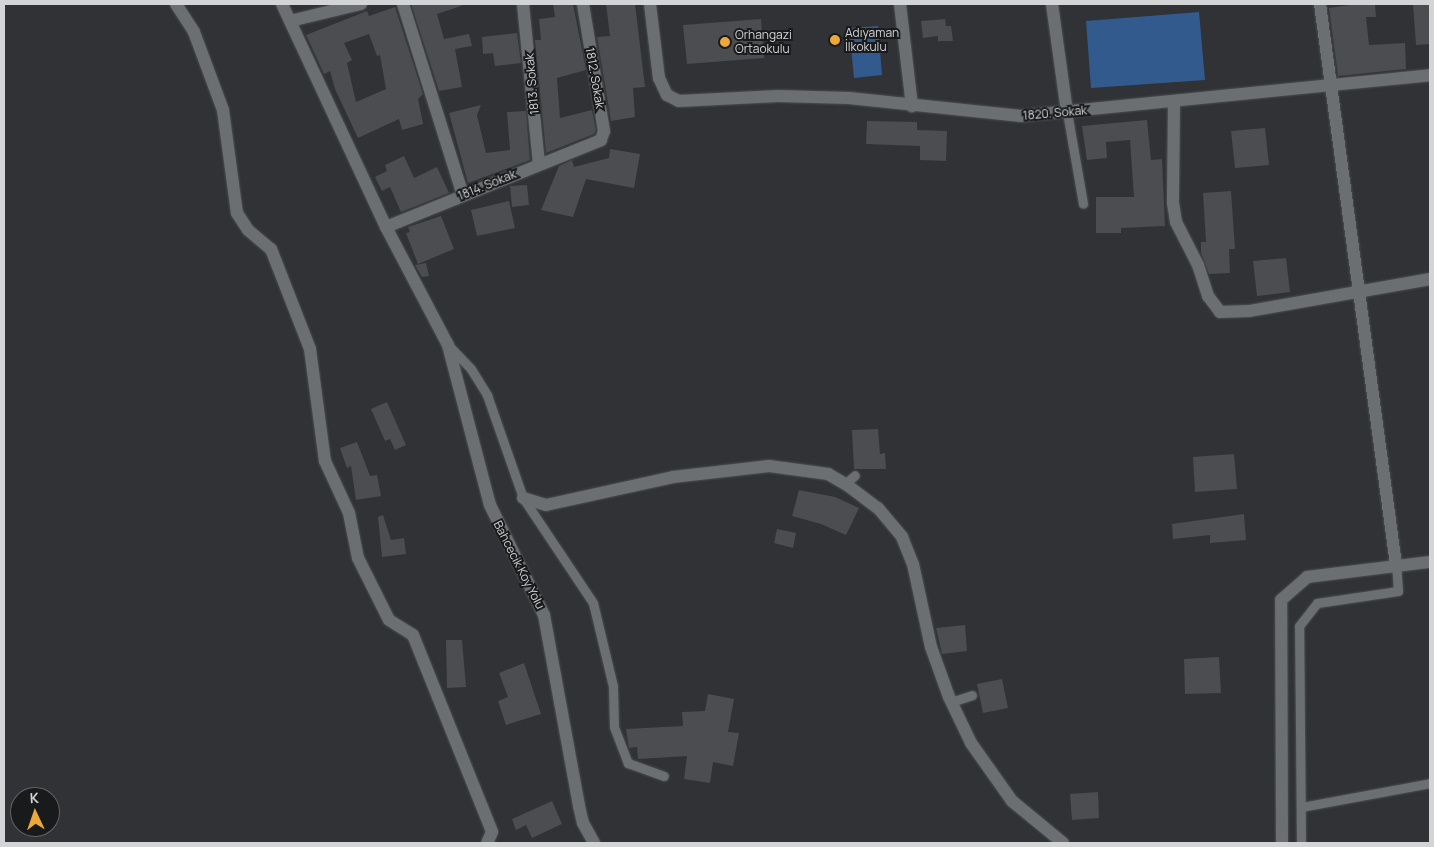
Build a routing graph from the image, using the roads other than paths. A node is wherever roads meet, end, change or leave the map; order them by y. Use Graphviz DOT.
graph roads {
  1 [pos="176,4"];
  2 [pos="282,4"];
  3 [pos="361,4"];
  4 [pos="403,4"];
  5 [pos="523,4"];
  6 [pos="582,4"];
  7 [pos="650,4"];
  8 [pos="900,4"];
  9 [pos="1052,4"];
  10 [pos="1320,4"];
  11 [pos="290,21"];
  12 [pos="1430,75"];
  13 [pos="1329,86"];
  14 [pos="1174,102"];
  15 [pos="912,106"];
  16 [pos="1067,112"];
  17 [pos="590,147"];
  18 [pos="539,164"];
  19 [pos="463,195"];
  20 [pos="1083,204"];
  21 [pos="386,227"];
  22 [pos="1430,279"];
  23 [pos="1357,290"];
  24 [pos="448,345"];
  25 [pos="855,475"];
  26 [pos="845,484"];
  27 [pos="523,498"];
  28 [pos="1430,562"];
  29 [pos="1396,565"];
  30 [pos="972,695"];
  31 [pos="952,702"];
  32 [pos="664,776"];
  33 [pos="1430,783"];
  34 [pos="1301,807"];
  35 [pos="487,843"];
  36 [pos="594,843"];
  37 [pos="1063,843"];
  38 [pos="1282,843"];
  39 [pos="1301,843"];
  1 -- 35 [label="street"];
  2 -- 11 [label="street, Bahcecik Koy Yolu"];
  3 -- 11 [label="street"];
  4 -- 19 [label="street"];
  5 -- 18 [label="street, 1813. Sokak"];
  6 -- 17 [label="street, 1812. Sokak"];
  7 -- 15 [label="street, 1820. Sokak"];
  8 -- 15 [label="street"];
  9 -- 16 [label="street"];
  10 -- 13 [label="street"];
  11 -- 21 [label="street, Bahcecik Koy Yolu"];
  12 -- 13 [label="street, 1820. Sokak"];
  13 -- 14 [label="street, 1820. Sokak"];
  13 -- 23 [label="street"];
  14 -- 16 [label="street, 1820. Sokak"];
  14 -- 23 [label="street"];
  15 -- 16 [label="street, 1820. Sokak"];
  16 -- 20 [label="lane"];
  17 -- 18 [label="street, 1814. Sokak"];
  18 -- 19 [label="street, 1814. Sokak"];
  19 -- 21 [label="street, 1814. Sokak"];
  21 -- 24 [label="street, Bahcecik Koy Yolu"];
  22 -- 23 [label="street"];
  23 -- 29 [label="street"];
  24 -- 27 [label="lane"];
  24 -- 36 [label="street, Bahcecik Koy Yolu"];
  25 -- 26 [label="lane"];
  26 -- 27 [label="street"];
  26 -- 31 [label="street"];
  27 -- 32 [label="lane"];
  28 -- 29 [label="street"];
  29 -- 34 [label="lane"];
  29 -- 38 [label="street"];
  30 -- 31 [label="lane"];
  31 -- 37 [label="street"];
  33 -- 34 [label="lane"];
  34 -- 39 [label="lane"];
}
